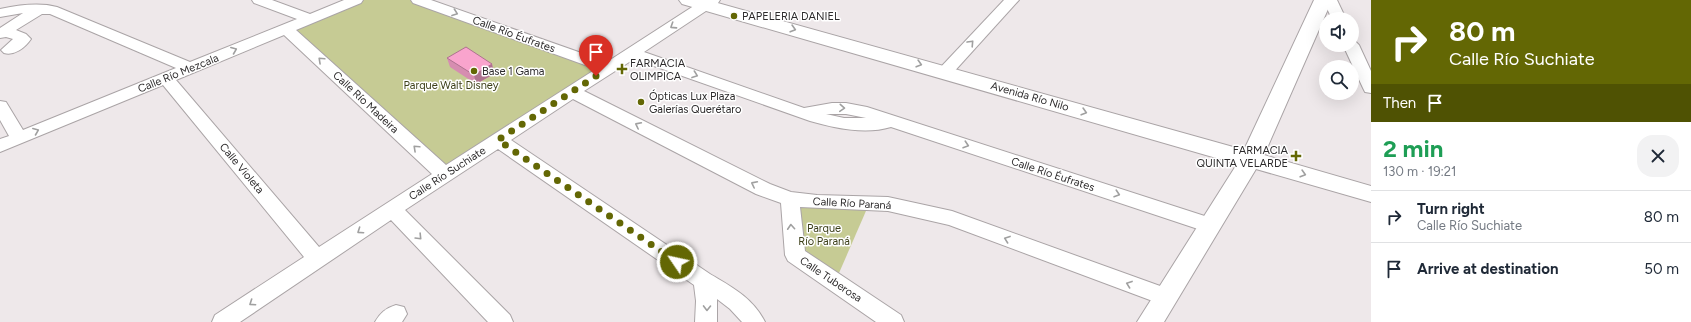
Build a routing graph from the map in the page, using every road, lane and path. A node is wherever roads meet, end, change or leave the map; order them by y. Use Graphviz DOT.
graph roads {
  1 [pos="259,0"];
  2 [pos="356,0"];
  3 [pos="418,0"];
  4 [pos="1012,0"];
  5 [pos="1323,0"];
  6 [pos="1330,0"];
  7 [pos="703,2"];
  8 [pos="41,9"];
  9 [pos="1336,12"];
  10 [pos="0,13"];
  11 [pos="311,18"];
  12 [pos="286,29"];
  13 [pos="3,32"];
  14 [pos="9,50"];
  15 [pos="1354,52"];
  16 [pos="632,53"];
  17 [pos="191,68"];
  18 [pos="609,68"];
  19 [pos="944,72"];
  20 [pos="166,78"];
  21 [pos="1371,88"];
  22 [pos="572,92"];
  23 [pos="0,106"];
  24 [pos="19,138"];
  25 [pos="498,140"];
  26 [pos="0,146"];
  27 [pos="1251,159"];
  28 [pos="445,175"];
  29 [pos="1371,194"];
  30 [pos="790,199"];
  31 [pos="392,209"];
  32 [pos="1210,225"];
  33 [pos="318,259"];
  34 [pos="703,280"];
  35 [pos="1166,297"];
  36 [pos="223,322"];
  37 [pos="502,322"];
  38 [pos="706,322"];
  39 [pos="754,322"];
  40 [pos="893,322"];
  41 [pos="1150,322"];
  1 -- 11 [label="street"];
  2 -- 11 [label="street, Calle Río Mezcala"];
  3 -- 18 [label="street, Calle Río Éufrates, one-way"];
  19 -- 4 [label="street, one-way"];
  5 -- 27 [label="street"];
  6 -- 9 [label="street"];
  7 -- 16 [label="street, Calle Río Suchiate, one-way"];
  7 -- 19 [label="street, Avenida Río Nilo, one-way"];
  8 -- 10 [label="street"];
  8 -- 13 [label="street"];
  8 -- 17 [label="street"];
  11 -- 12 [label="street, Calle Río Mezcala"];
  17 -- 12 [label="street, Calle Río Mezcala, one-way"];
  28 -- 12 [label="street, Calle Río Madeira, one-way"];
  13 -- 14 [label="street"];
  15 -- 21 [label="street"];
  16 -- 18 [label="street, Calle Río Suchiate"];
  16 -- 32 [label="street, Calle Río Éufrates, one-way"];
  17 -- 20 [label="street, Calle Río Mezcala"];
  18 -- 22 [label="street, Calle Río Suchiate"];
  19 -- 27 [label="street, Avenida Río Nilo, one-way"];
  24 -- 20 [label="street, Calle Río Mezcala, one-way"];
  20 -- 33 [label="street, Calle Violeta"];
  22 -- 25 [label="street, Calle Río Suchiate"];
  30 -- 22 [label="street, Calle Río Paraná, one-way"];
  23 -- 24 [label="street"];
  24 -- 26 [label="street, Calle Río Mezcala"];
  25 -- 28 [label="street, Calle Río Suchiate"];
  25 -- 34 [label="street"];
  27 -- 29 [label="street, Avenida Río Nilo, one-way"];
  27 -- 32 [label="street"];
  28 -- 31 [label="street, Calle Río Suchiate"];
  35 -- 30 [label="street, Calle Río Paraná, one-way"];
  40 -- 30 [label="street, Calle Tuberosa, one-way"];
  31 -- 33 [label="street, Calle Río Suchiate, one-way"];
  31 -- 37 [label="street, one-way"];
  32 -- 35 [label="street"];
  33 -- 36 [label="street, Calle Río Suchiate, one-way"];
  34 -- 38 [label="street, one-way"];
  34 -- 39 [label="street"];
  35 -- 41 [label="street"];
}
